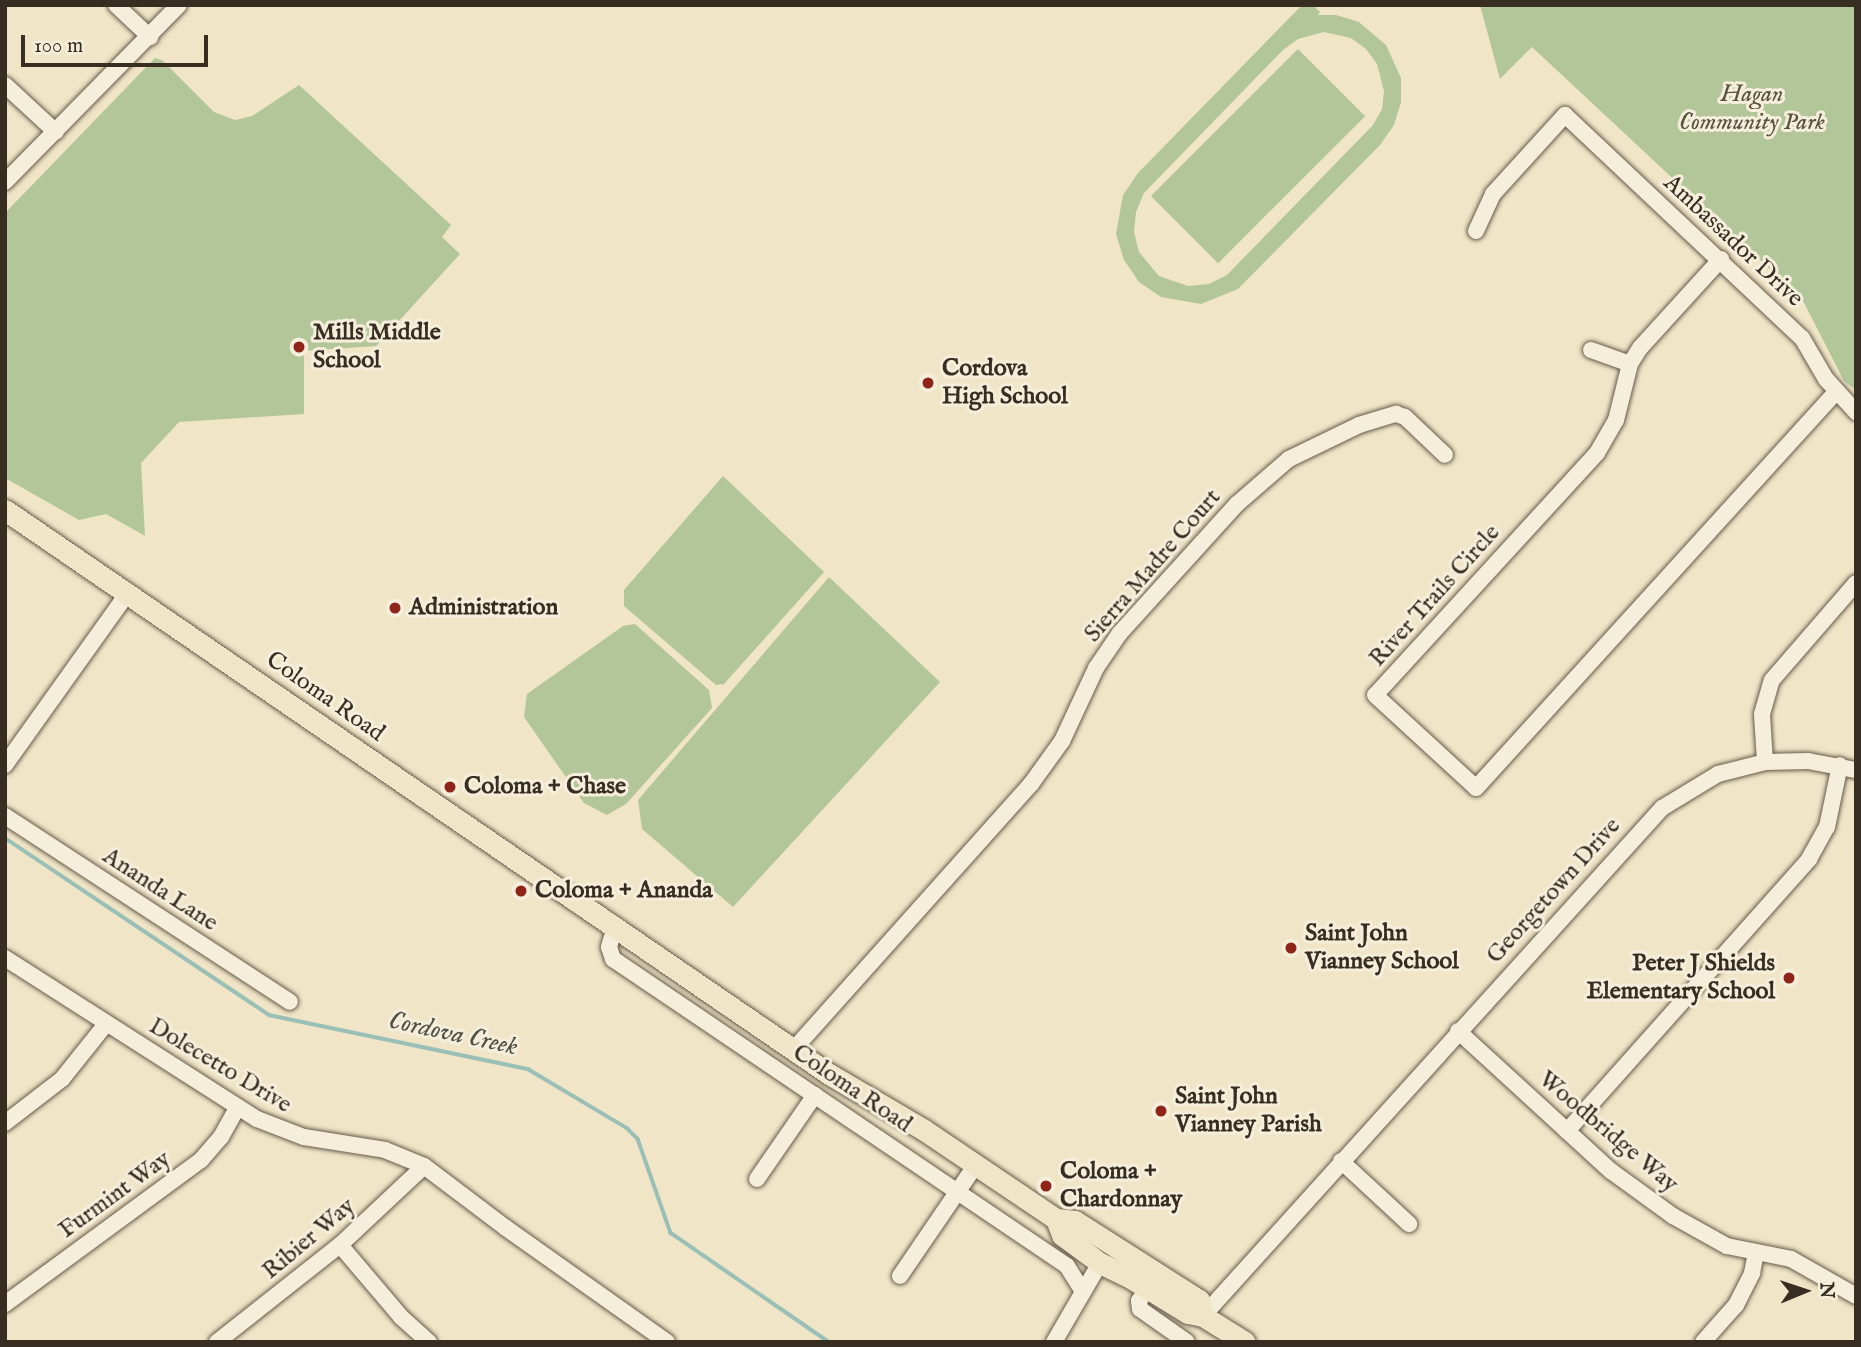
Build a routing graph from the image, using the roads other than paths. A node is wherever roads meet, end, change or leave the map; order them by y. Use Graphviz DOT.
graph roads {
  1 [pos="116,5"];
  2 [pos="179,5"];
  3 [pos="150,37"];
  4 [pos="5,85"];
  5 [pos="57,132"];
  6 [pos="5,182"];
  7 [pos="1476,231"];
  8 [pos="1721,259"];
  9 [pos="1591,349"];
  10 [pos="1630,364"];
  11 [pos="1836,392"];
  12 [pos="1856,412"];
  13 [pos="1445,455"];
  14 [pos="5,510"];
  15 [pos="1856,583"];
  16 [pos="127,594"];
  17 [pos="1765,762"];
  18 [pos="5,765"];
  19 [pos="1848,768"];
  20 [pos="5,816"];
  21 [pos="615,927"];
  22 [pos="5,958"];
  23 [pos="290,1002"];
  24 [pos="106,1024"];
  25 [pos="1458,1031"];
  26 [pos="794,1049"];
  27 [pos="815,1095"];
  28 [pos="237,1108"];
  29 [pos="5,1123"];
  30 [pos="1567,1131"];
  31 [pos="1341,1161"];
  32 [pos="424,1166"];
  33 [pos="975,1166"];
  34 [pos="757,1179"];
  35 [pos="958,1191"];
  36 [pos="1056,1219"];
  37 [pos="1080,1224"];
  38 [pos="1409,1224"];
  39 [pos="340,1245"];
  40 [pos="1756,1253"];
  41 [pos="1100,1263"];
  42 [pos="900,1276"];
  43 [pos="1148,1288"];
  44 [pos="1082,1290"];
  45 [pos="1856,1296"];
  46 [pos="5,1304"];
  47 [pos="1203,1316"];
  48 [pos="223,1340"];
  49 [pos="429,1342"];
  50 [pos="667,1342"];
  51 [pos="1054,1342"];
  52 [pos="1187,1342"];
  53 [pos="1245,1342"];
  54 [pos="1703,1342"];
  1 -- 3 [label="street"];
  2 -- 3 [label="street"];
  3 -- 5 [label="street"];
  4 -- 5 [label="street"];
  5 -- 6 [label="street"];
  7 -- 8 [label="street, Ambassador Drive"];
  8 -- 10 [label="street, River Trails Circle"];
  8 -- 11 [label="street, Ambassador Drive"];
  9 -- 10 [label="street"];
  10 -- 11 [label="street, River Trails Circle"];
  11 -- 12 [label="street, Ambassador Drive"];
  13 -- 26 [label="street, Sierra Madre Court"];
  14 -- 16 [label="main road, Coloma Road"];
  15 -- 17 [label="street"];
  16 -- 18 [label="street"];
  16 -- 21 [label="main road, Coloma Road"];
  17 -- 19 [label="street, Georgetown Drive"];
  17 -- 25 [label="street, Georgetown Drive"];
  19 -- 30 [label="street"];
  20 -- 23 [label="street, Ananda Lane"];
  21 -- 26 [label="main road, Coloma Road"];
  21 -- 27 [label="street, Coloma Road"];
  22 -- 24 [label="street, Dolecetto Drive"];
  24 -- 28 [label="street, Dolecetto Drive"];
  24 -- 29 [label="street"];
  25 -- 30 [label="street, Woodbridge Way"];
  25 -- 31 [label="street, Georgetown Drive"];
  26 -- 33 [label="main road, Coloma Road"];
  27 -- 34 [label="street"];
  27 -- 35 [label="street, Coloma Road"];
  28 -- 32 [label="street, Dolecetto Drive"];
  28 -- 46 [label="street, Furmint Way"];
  30 -- 40 [label="street, Woodbridge Way"];
  31 -- 38 [label="street"];
  31 -- 47 [label="street, Georgetown Drive"];
  32 -- 39 [label="street, Ribier Way"];
  32 -- 50 [label="street, Dolecetto Drive"];
  33 -- 35 [label="street"];
  33 -- 36 [label="main road, Coloma Road"];
  35 -- 42 [label="street"];
  35 -- 44 [label="street, Coloma Road"];
  36 -- 37 [label="main road, Coloma Road"];
  36 -- 41 [label="main road, Coloma Road"];
  37 -- 41 [label="main road"];
  37 -- 47 [label="main road, Coloma Road"];
  39 -- 48 [label="street, Ribier Way"];
  39 -- 49 [label="street"];
  40 -- 45 [label="street, Woodbridge Way"];
  40 -- 54 [label="street"];
  41 -- 43 [label="main road, Coloma Road"];
  41 -- 44 [label="street"];
  43 -- 47 [label="main road, Coloma Road"];
  43 -- 52 [label="street"];
  44 -- 51 [label="street"];
  47 -- 53 [label="main road, Coloma Road"];
}
